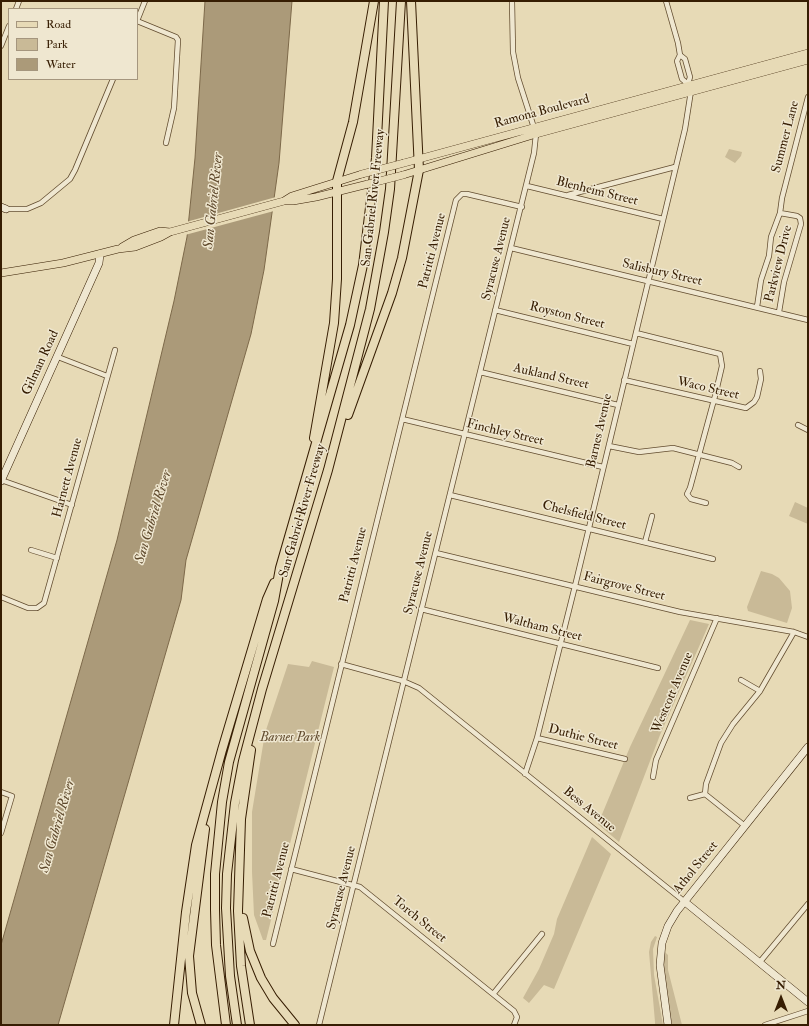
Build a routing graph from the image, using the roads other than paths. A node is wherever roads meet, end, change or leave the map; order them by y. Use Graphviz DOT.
graph roads {
  1 [pos="145,1"];
  2 [pos="374,1"];
  3 [pos="384,1"];
  4 [pos="401,1"];
  5 [pos="411,1"];
  6 [pos="512,1"];
  7 [pos="666,1"];
  8 [pos="138,18"];
  9 [pos="138,21"];
  10 [pos="8,28"];
  11 [pos="1,46"];
  12 [pos="808,53"];
  13 [pos="680,55"];
  14 [pos="808,60"];
  15 [pos="113,80"];
  16 [pos="690,88"];
  17 [pos="808,97"];
  18 [pos="535,131"];
  19 [pos="166,143"];
  20 [pos="420,159"];
  21 [pos="675,167"];
  22 [pos="419,170"];
  23 [pos="337,181"];
  24 [pos="786,184"];
  25 [pos="527,186"];
  26 [pos="336,193"];
  27 [pos="566,196"];
  28 [pos="284,201"];
  29 [pos="522,207"];
  30 [pos="4,208"];
  31 [pos="780,213"];
  32 [pos="663,219"];
  33 [pos="511,248"];
  34 [pos="100,254"];
  35 [pos="1,273"];
  36 [pos="648,281"];
  37 [pos="757,307"];
  38 [pos="495,310"];
  39 [pos="779,312"];
  40 [pos="808,320"];
  41 [pos="636,333"];
  42 [pos="633,344"];
  43 [pos="115,350"];
  44 [pos="58,358"];
  45 [pos="760,371"];
  46 [pos="480,372"];
  47 [pos="108,376"];
  48 [pos="624,380"];
  49 [pos="712,401"];
  50 [pos="618,405"];
  51 [pos="402,419"];
  52 [pos="798,425"];
  53 [pos="808,430"];
  54 [pos="464,434"];
  55 [pos="609,446"];
  56 [pos="699,454"];
  57 [pos="603,468"];
  58 [pos="739,468"];
  59 [pos="328,470"];
  60 [pos="1,480"];
  61 [pos="450,495"];
  62 [pos="302,496"];
  63 [pos="706,503"];
  64 [pos="72,505"];
  65 [pos="652,516"];
  66 [pos="588,528"];
  67 [pos="645,542"];
  68 [pos="31,550"];
  69 [pos="436,553"];
  70 [pos="57,558"];
  71 [pos="713,559"];
  72 [pos="280,568"];
  73 [pos="574,586"];
  74 [pos="1,597"];
  75 [pos="421,609"];
  76 [pos="717,618"];
  77 [pos="794,632"];
  78 [pos="808,637"];
  79 [pos="560,644"];
  80 [pos="341,664"];
  81 [pos="658,668"];
  82 [pos="741,680"];
  83 [pos="403,681"];
  84 [pos="262,689"];
  85 [pos="760,691"];
  86 [pos="536,738"];
  87 [pos="808,747"];
  88 [pos="625,759"];
  89 [pos="526,774"];
  90 [pos="653,777"];
  91 [pos="212,785"];
  92 [pos="1,792"];
  93 [pos="705,794"];
  94 [pos="690,798"];
  95 [pos="745,826"];
  96 [pos="1,833"];
  97 [pos="291,869"];
  98 [pos="354,884"];
  99 [pos="240,885"];
  100 [pos="685,902"];
  101 [pos="808,904"];
  102 [pos="542,934"];
  103 [pos="273,944"];
  104 [pos="759,963"];
  105 [pos="494,993"];
  106 [pos="808,1002"];
  107 [pos="808,1011"];
  108 [pos="250,1022"];
  109 [pos="237,1024"];
  110 [pos="174,1025"];
  111 [pos="201,1025"];
  112 [pos="226,1025"];
  113 [pos="295,1025"];
  114 [pos="319,1025"];
  115 [pos="514,1025"];
  116 [pos="668,1025"];
  117 [pos="765,1025"];
  1 -- 8 [label="street"];
  2 -- 23 [label="highway"];
  3 -- 62 [label="highway, San Gabriel River Freeway"];
  4 -- 59 [label="highway, San Gabriel River Freeway"];
  5 -- 20 [label="highway"];
  6 -- 18 [label="street"];
  7 -- 13 [label="street"];
  9 -- 19 [label="street"];
  10 -- 11 [label="street"];
  12 -- 16 [label="main road, Ramona Boulevard"];
  13 -- 16 [label="street, Barnes Avenue"];
  13 -- 16 [label="street"];
  14 -- 16 [label="main road, Ramona Boulevard"];
  15 -- 30 [label="street"];
  16 -- 18 [label="main road, Ramona Boulevard"];
  16 -- 21 [label="street, Barnes Avenue"];
  17 -- 24 [label="street, Summer Lane"];
  18 -- 20 [label="main road, Ramona Boulevard"];
  18 -- 22 [label="main road, Ramona Boulevard"];
  18 -- 25 [label="street, Syracuse Avenue"];
  20 -- 22 [label="highway"];
  20 -- 23 [label="main road, Ramona Boulevard, bridge"];
  21 -- 27 [label="street"];
  21 -- 32 [label="street, Barnes Avenue"];
  22 -- 26 [label="main road, Ramona Boulevard, bridge"];
  22 -- 59 [label="highway"];
  23 -- 26 [label="highway"];
  23 -- 28 [label="main road, Ramona Boulevard"];
  24 -- 31 [label="street, Parkview Drive"];
  25 -- 27 [label="street, Blenheim Street"];
  25 -- 29 [label="street, Syracuse Avenue"];
  26 -- 28 [label="main road, Ramona Boulevard"];
  26 -- 62 [label="highway"];
  27 -- 32 [label="street, Blenheim Street"];
  28 -- 34 [label="main road, Ramona Boulevard"];
  29 -- 33 [label="street, Syracuse Avenue"];
  29 -- 51 [label="street, Patritti Avenue"];
  31 -- 37 [label="street, Parkview Drive"];
  31 -- 39 [label="street, Parkview Drive"];
  32 -- 36 [label="street, Barnes Avenue"];
  33 -- 36 [label="street, Salisbury Street"];
  33 -- 38 [label="street, Syracuse Avenue"];
  34 -- 35 [label="main road, Ramona Boulevard"];
  34 -- 44 [label="street, Gilman Road"];
  36 -- 37 [label="street, Salisbury Street"];
  36 -- 41 [label="street, Barnes Avenue"];
  37 -- 39 [label="street, Salisbury Street"];
  38 -- 42 [label="street, Royston Street"];
  38 -- 46 [label="street, Syracuse Avenue"];
  39 -- 40 [label="street, Salisbury Street"];
  41 -- 42 [label="street, Barnes Avenue"];
  41 -- 49 [label="street"];
  42 -- 48 [label="street, Barnes Avenue"];
  43 -- 47 [label="street, Harnett Avenue"];
  44 -- 47 [label="street"];
  44 -- 60 [label="street, Gilman Road"];
  45 -- 49 [label="street, Waco Street"];
  46 -- 50 [label="street, Aukland Street"];
  46 -- 54 [label="street, Syracuse Avenue"];
  47 -- 64 [label="street, Harnett Avenue"];
  48 -- 49 [label="street, Waco Street"];
  48 -- 50 [label="street, Barnes Avenue"];
  49 -- 56 [label="street"];
  50 -- 55 [label="street, Barnes Avenue"];
  51 -- 54 [label="street, Finchley Street"];
  51 -- 80 [label="street, Patritti Avenue"];
  52 -- 53 [label="street"];
  54 -- 57 [label="street, Finchley Street"];
  54 -- 61 [label="street, Syracuse Avenue"];
  55 -- 56 [label="street"];
  55 -- 57 [label="street, Barnes Avenue"];
  56 -- 58 [label="street"];
  56 -- 63 [label="street"];
  57 -- 66 [label="street, Barnes Avenue"];
  59 -- 84 [label="highway, San Gabriel River Freeway"];
  60 -- 64 [label="street"];
  61 -- 66 [label="street, Chelsfield Street"];
  61 -- 69 [label="street, Syracuse Avenue"];
  62 -- 72 [label="highway, San Gabriel River Freeway"];
  64 -- 70 [label="street, Harnett Avenue"];
  65 -- 67 [label="street"];
  66 -- 67 [label="street, Chelsfield Street"];
  66 -- 73 [label="street, Barnes Avenue"];
  67 -- 71 [label="street, Chelsfield Street"];
  68 -- 70 [label="street"];
  69 -- 73 [label="street, Fairgrove Street"];
  69 -- 75 [label="street, Syracuse Avenue"];
  70 -- 74 [label="street, Harnett Avenue"];
  72 -- 91 [label="highway"];
  72 -- 112 [label="highway, San Gabriel River Freeway"];
  73 -- 76 [label="street, Fairgrove Street"];
  73 -- 79 [label="street, Barnes Avenue"];
  75 -- 79 [label="street, Waltham Street"];
  75 -- 83 [label="street, Syracuse Avenue"];
  76 -- 77 [label="street, Fairgrove Street"];
  76 -- 90 [label="street, Westcott Avenue"];
  77 -- 78 [label="street, Fairgrove Street"];
  77 -- 85 [label="street"];
  79 -- 81 [label="street, Waltham Street"];
  79 -- 86 [label="street, Barnes Avenue"];
  80 -- 83 [label="street, Bess Avenue"];
  80 -- 97 [label="street, Patritti Avenue"];
  82 -- 85 [label="street"];
  83 -- 89 [label="street, Bess Avenue"];
  83 -- 98 [label="street, Syracuse Avenue"];
  84 -- 99 [label="highway"];
  84 -- 109 [label="highway, San Gabriel River Freeway"];
  85 -- 93 [label="street"];
  86 -- 88 [label="street, Duthie Street"];
  86 -- 89 [label="street, Barnes Avenue"];
  87 -- 95 [label="street, Athol Street"];
  89 -- 100 [label="street, Bess Avenue"];
  91 -- 110 [label="highway"];
  91 -- 111 [label="highway"];
  92 -- 96 [label="street"];
  93 -- 94 [label="street"];
  93 -- 95 [label="street"];
  95 -- 100 [label="street, Athol Street"];
  97 -- 98 [label="street, Torch Street"];
  97 -- 103 [label="street, Patritti Avenue"];
  98 -- 105 [label="street, Torch Street"];
  98 -- 114 [label="street, Syracuse Avenue"];
  99 -- 108 [label="highway"];
  99 -- 113 [label="highway"];
  100 -- 104 [label="street, Bess Avenue"];
  100 -- 116 [label="street, Athol Street"];
  101 -- 104 [label="street"];
  102 -- 105 [label="street"];
  104 -- 106 [label="street, Bess Avenue"];
  105 -- 115 [label="street, Torch Street"];
  107 -- 117 [label="street"];
}
